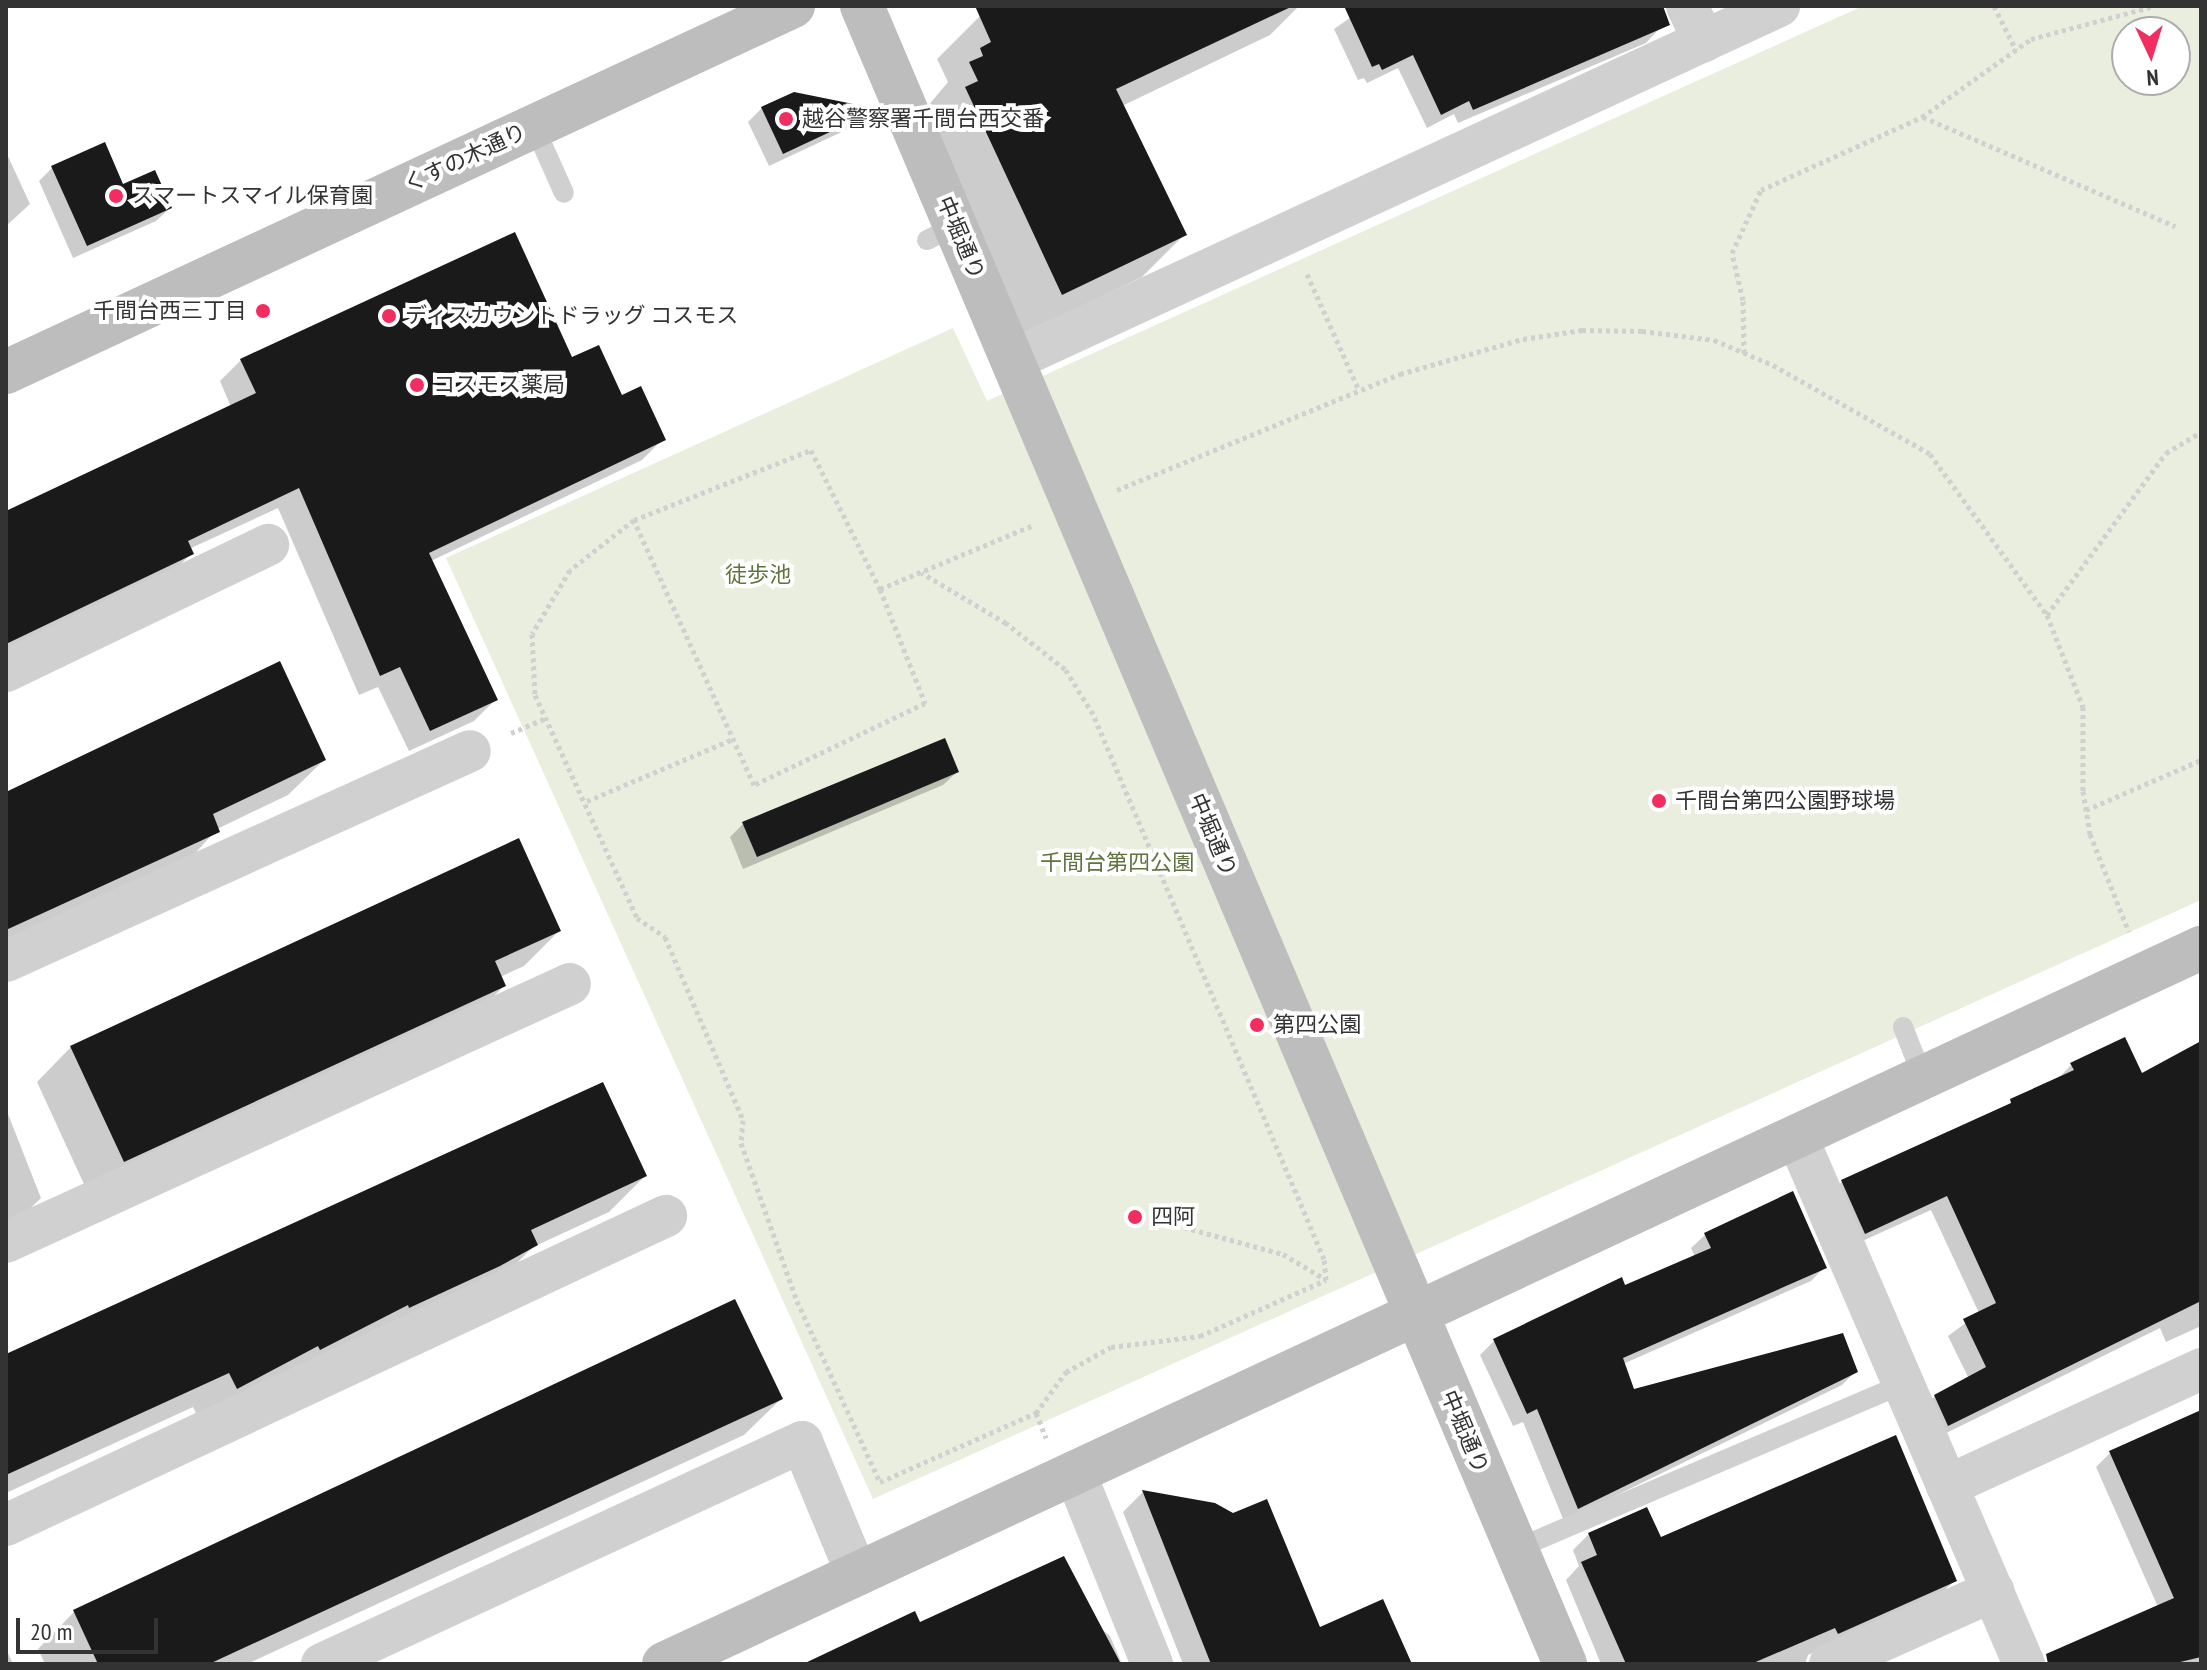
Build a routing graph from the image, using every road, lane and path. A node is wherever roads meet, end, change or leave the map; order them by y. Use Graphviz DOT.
graph roads {
  1 [pos="793,6"];
  2 [pos="862,6"];
  3 [pos="1779,6"];
  4 [pos="1994,6"];
  5 [pos="2154,6"];
  6 [pos="1696,23"];
  7 [pos="2016,50"];
  8 [pos="1922,117"];
  9 [pos="534,126"];
  10 [pos="564,193"];
  11 [pos="2175,226"];
  12 [pos="1289,233"];
  13 [pos="1744,353"];
  14 [pos="1013,360"];
  15 [pos="6,372"];
  16 [pos="1359,390"];
  17 [pos="2201,432"];
  18 [pos="1075,508"];
  19 [pos="634,520"];
  20 [pos="268,545"];
  21 [pos="921,572"];
  22 [pos="880,589"];
  23 [pos="2047,615"];
  24 [pos="6,671"];
  25 [pos="733,739"];
  26 [pos="470,751"];
  27 [pos="2201,760"];
  28 [pos="587,801"];
  29 [pos="2086,810"];
  30 [pos="2201,948"];
  31 [pos="6,961"];
  32 [pos="2145,974"];
  33 [pos="570,984"];
  34 [pos="1903,1027"];
  35 [pos="1923,1078"];
  36 [pos="1797,1137"];
  37 [pos="666,1216"];
  38 [pos="1176,1225"];
  39 [pos="6,1242"];
  40 [pos="1326,1280"];
  41 [pos="1415,1316"];
  42 [pos="2201,1369"];
  43 [pos="1903,1384"];
  44 [pos="1075,1473"];
  45 [pos="1947,1486"];
  46 [pos="6,1525"];
  47 [pos="1516,1549"];
  48 [pos="857,1575"];
  49 [pos="1993,1591"];
  50 [pos="322,1664"];
  51 [pos="664,1664"];
  52 [pos="1152,1664"];
  53 [pos="1565,1664"];
  54 [pos="1830,1664"];
  55 [pos="2024,1664"];
  1 -- 9 [label="street, くすの木通り"];
  2 -- 14 [label="street, 中堀通り"];
  3 -- 6 [label="street"];
  4 -- 7 [label="path"];
  5 -- 7 [label="path"];
  6 -- 12 [label="street"];
  7 -- 8 [label="path"];
  8 -- 11 [label="path"];
  8 -- 13 [label="path"];
  9 -- 10 [label="lane"];
  9 -- 15 [label="street, くすの木通り"];
  12 -- 14 [label="street"];
  12 -- 16 [label="path"];
  13 -- 16 [label="path"];
  13 -- 23 [label="path"];
  14 -- 18 [label="street, 中堀通り"];
  16 -- 18 [label="path"];
  17 -- 23 [label="path"];
  18 -- 21 [label="path"];
  18 -- 41 [label="street, 中堀通り"];
  19 -- 22 [label="path"];
  19 -- 25 [label="path"];
  19 -- 28 [label="path"];
  20 -- 24 [label="street"];
  21 -- 22 [label="path"];
  21 -- 40 [label="path"];
  22 -- 25 [label="path"];
  23 -- 29 [label="path"];
  25 -- 28 [label="path"];
  26 -- 31 [label="street"];
  27 -- 29 [label="path"];
  28 -- 40 [label="path"];
  29 -- 32 [label="path"];
  30 -- 32 [label="street"];
  32 -- 35 [label="street"];
  33 -- 39 [label="street"];
  34 -- 35 [label="lane"];
  35 -- 36 [label="street"];
  36 -- 41 [label="street"];
  36 -- 43 [label="street"];
  37 -- 46 [label="street"];
  38 -- 40 [label="path"];
  41 -- 44 [label="street"];
  41 -- 47 [label="street, 中堀通り"];
  42 -- 45 [label="street"];
  43 -- 45 [label="street"];
  43 -- 47 [label="lane"];
  44 -- 48 [label="street"];
  44 -- 52 [label="street"];
  45 -- 49 [label="street"];
  47 -- 53 [label="street, 中堀通り"];
  48 -- 50 [label="street"];
  48 -- 51 [label="street"];
  49 -- 54 [label="street"];
  49 -- 55 [label="street"];
}
